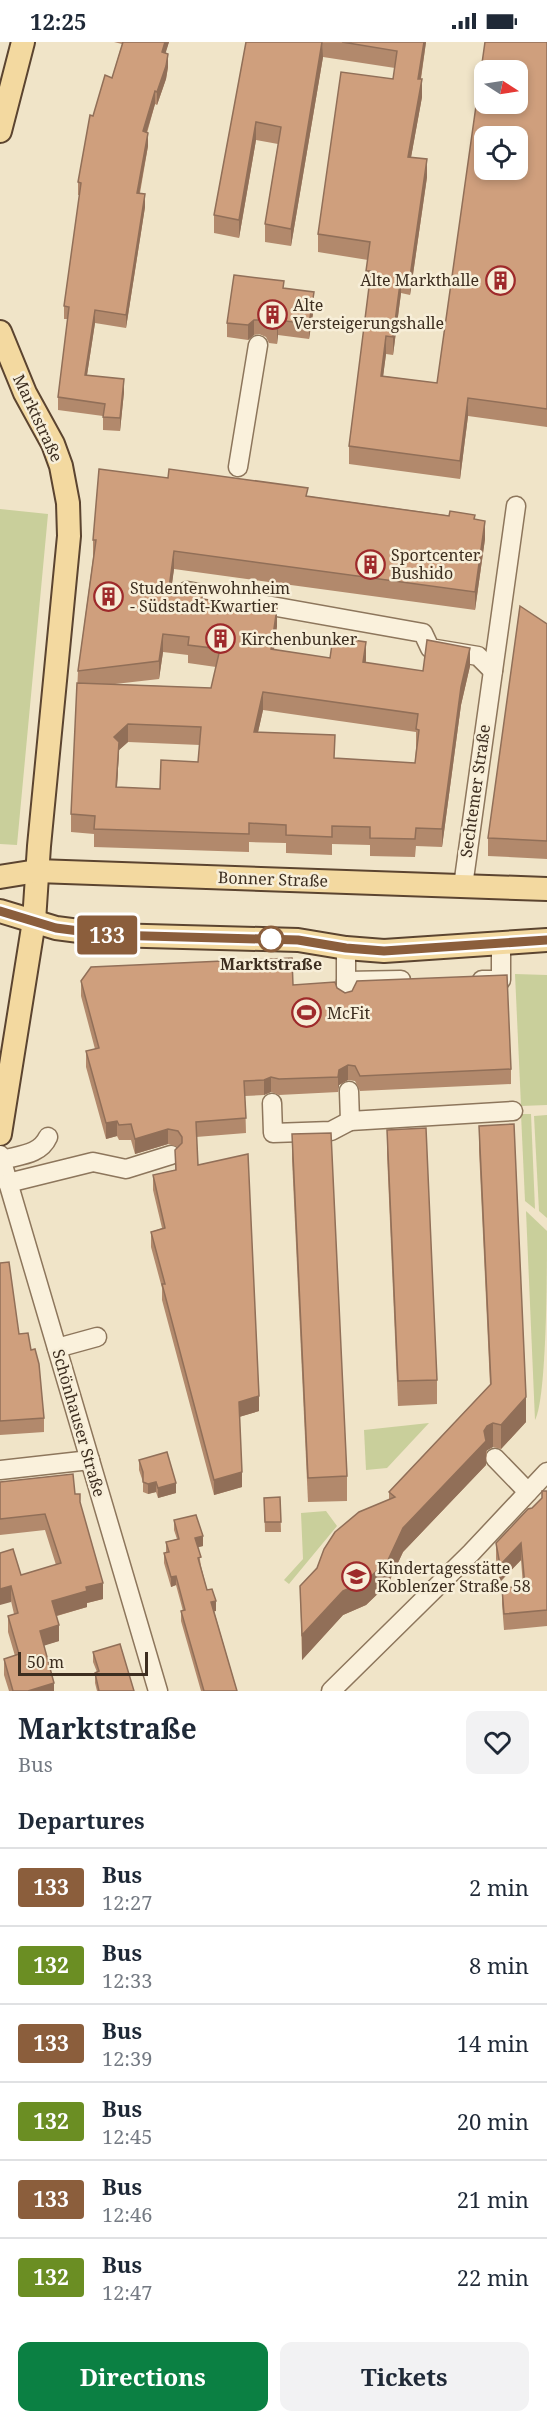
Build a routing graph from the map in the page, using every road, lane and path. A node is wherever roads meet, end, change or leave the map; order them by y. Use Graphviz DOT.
graph roads {
  1 [pos="23,42"];
  2 [pos="0,130"];
  3 [pos="0,332"];
  4 [pos="258,345"];
  5 [pos="238,467"];
  6 [pos="516,506"];
  7 [pos="187,591"];
  8 [pos="493,671"];
  9 [pos="37,871"];
  10 [pos="0,878"];
  11 [pos="463,886"];
  12 [pos="547,889"];
  13 [pos="0,911"];
  14 [pos="35,911"];
  15 [pos="547,940"];
  16 [pos="501,942"];
  17 [pos="346,948"];
  18 [pos="417,980"];
  19 [pos="465,980"];
  20 [pos="349,1091"];
  21 [pos="272,1103"];
  22 [pos="513,1111"];
  23 [pos="350,1121"];
  24 [pos="0,1134"];
  25 [pos="48,1137"];
  26 [pos="171,1155"];
  27 [pos="1,1157"];
  28 [pos="8,1183"];
  29 [pos="98,1343"];
  30 [pos="59,1354"];
  31 [pos="495,1458"];
  32 [pos="90,1460"];
  33 [pos="0,1470"];
  34 [pos="547,1472"];
  35 [pos="528,1492"];
  36 [pos="158,1691"];
  37 [pos="331,1691"];
  1 -- 2 [label="main road"];
  3 -- 9 [label="main road, Marktstraße"];
  4 -- 5 [label="street"];
  6 -- 8 [label="street, Sechtemer Straße"];
  7 -- 8 [label="street"];
  8 -- 11 [label="street, Sechtemer Straße"];
  9 -- 10 [label="main road, Bonner Straße"];
  9 -- 11 [label="main road, Bonner Straße"];
  9 -- 14 [label="main road, Marktstraße"];
  11 -- 12 [label="main road, Bonner Straße"];
  13 -- 14 [label="main road"];
  14 -- 17 [label="main road"];
  14 -- 24 [label="main road"];
  15 -- 16 [label="main road"];
  16 -- 17 [label="main road"];
  16 -- 19 [label="street"];
  17 -- 18 [label="street"];
  20 -- 23 [label="street"];
  21 -- 23 [label="street"];
  22 -- 23 [label="street"];
  25 -- 27 [label="street"];
  26 -- 28 [label="street"];
  27 -- 28 [label="street, Schönhauser Straße"];
  28 -- 30 [label="street, Schönhauser Straße"];
  29 -- 30 [label="street"];
  30 -- 32 [label="street, Schönhauser Straße"];
  31 -- 35 [label="street"];
  32 -- 33 [label="street"];
  32 -- 36 [label="street, Schönhauser Straße"];
  34 -- 35 [label="street"];
  35 -- 37 [label="street"];
}
